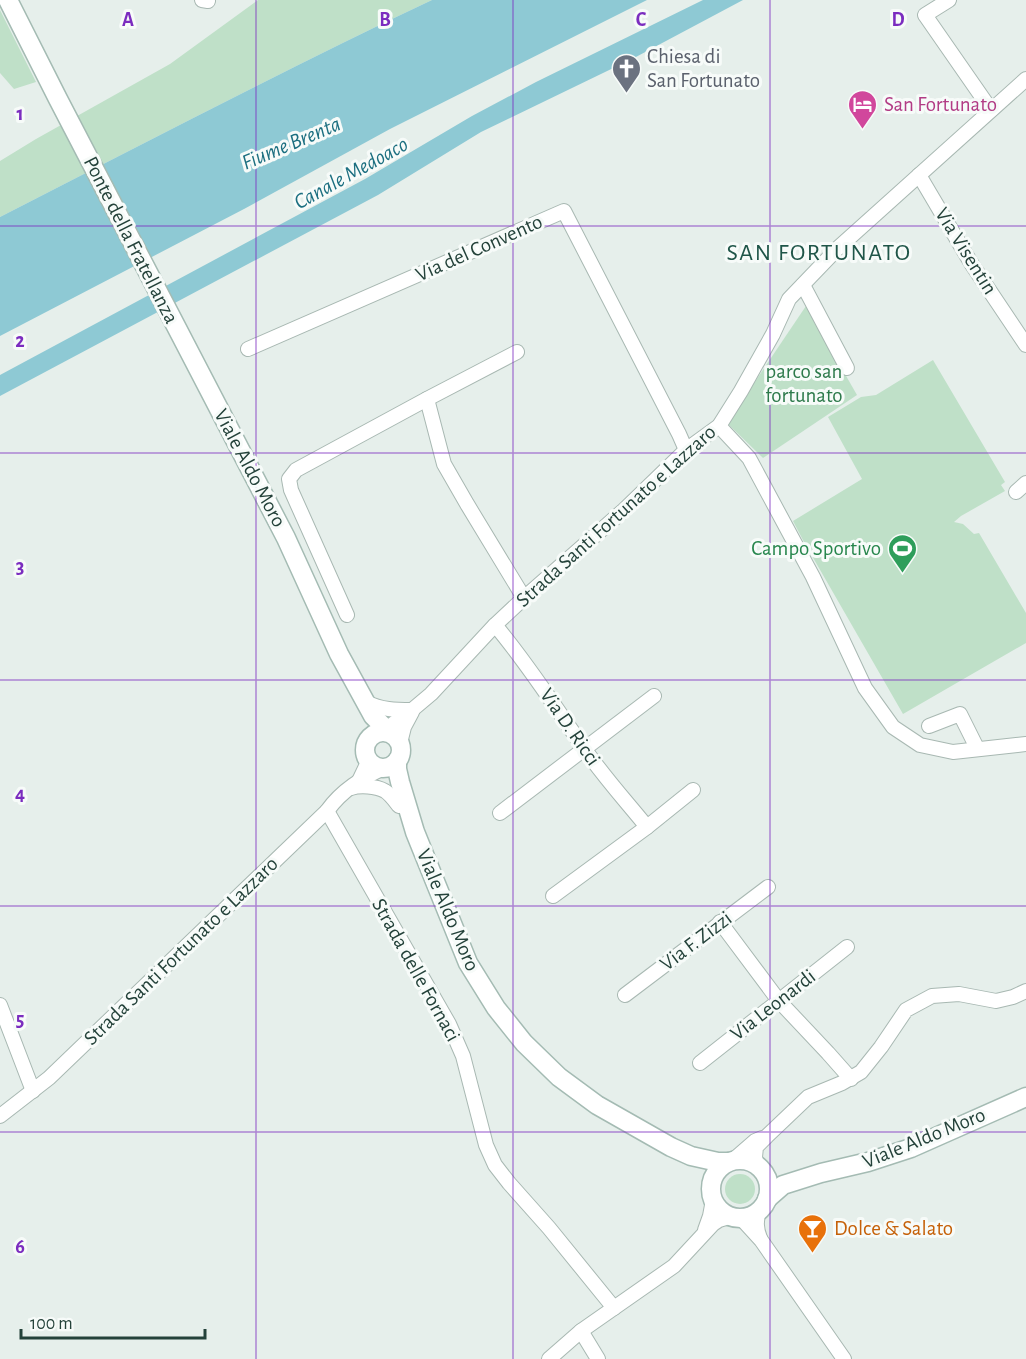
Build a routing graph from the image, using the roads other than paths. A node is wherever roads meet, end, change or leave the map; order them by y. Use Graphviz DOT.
graph roads {
  1 [pos="8,0"];
  2 [pos="949,0"];
  3 [pos="1026,79"];
  4 [pos="991,110"];
  5 [pos="919,175"];
  6 [pos="803,285"];
  7 [pos="1026,319"];
  8 [pos="1013,327"];
  9 [pos="1026,345"];
  10 [pos="248,349"];
  11 [pos="517,352"];
  12 [pos="847,368"];
  13 [pos="204,381"];
  14 [pos="427,399"];
  15 [pos="719,426"];
  16 [pos="686,450"];
  17 [pos="524,598"];
  18 [pos="347,615"];
  19 [pos="495,625"];
  20 [pos="339,654"];
  21 [pos="654,696"];
  22 [pos="366,702"];
  23 [pos="412,710"];
  24 [pos="929,726"];
  25 [pos="368,740"];
  26 [pos="1026,744"];
  27 [pos="977,748"];
  28 [pos="584,749"];
  29 [pos="387,755"];
  30 [pos="346,790"];
  31 [pos="693,790"];
  32 [pos="399,806"];
  33 [pos="327,811"];
  34 [pos="500,813"];
  35 [pos="647,827"];
  36 [pos="415,832"];
  37 [pos="768,887"];
  38 [pos="553,896"];
  39 [pos="720,922"];
  40 [pos="847,947"];
  41 [pos="1026,991"];
  42 [pos="625,995"];
  43 [pos="779,1001"];
  44 [pos="0,1005"];
  45 [pos="700,1063"];
  46 [pos="850,1079"];
  47 [pos="33,1091"];
  48 [pos="1026,1097"];
  49 [pos="0,1116"];
  50 [pos="767,1136"];
  51 [pos="671,1147"];
  52 [pos="730,1161"];
  53 [pos="760,1169"];
  54 [pos="821,1173"];
  55 [pos="712,1196"];
  56 [pos="763,1204"];
  57 [pos="736,1217"];
  58 [pos="703,1233"];
  59 [pos="761,1240"];
  60 [pos="614,1308"];
  61 [pos="581,1331"];
  62 [pos="549,1359"];
  63 [pos="598,1359"];
  64 [pos="844,1359"];
  1 -- 13 [label="main road, Ponte della Fratellanza"];
  2 -- 4 [label="street"];
  3 -- 4 [label="street, Strada Santi Fortunato e Lazzaro"];
  4 -- 5 [label="street, Strada Santi Fortunato e Lazzaro"];
  5 -- 6 [label="street, Strada Santi Fortunato e Lazzaro"];
  5 -- 8 [label="street, Via Visentin"];
  6 -- 12 [label="street"];
  6 -- 15 [label="street, Strada Santi Fortunato e Lazzaro"];
  7 -- 8 [label="street"];
  8 -- 9 [label="street, Via Visentin"];
  10 -- 16 [label="street, Via del Convento"];
  11 -- 14 [label="street"];
  13 -- 20 [label="main road, Viale Aldo Moro"];
  14 -- 17 [label="street"];
  14 -- 18 [label="street"];
  15 -- 16 [label="street, Strada Santi Fortunato e Lazzaro"];
  15 -- 27 [label="street"];
  16 -- 17 [label="street, Strada Santi Fortunato e Lazzaro"];
  17 -- 19 [label="street, Strada Santi Fortunato e Lazzaro"];
  19 -- 23 [label="street, Strada Santi Fortunato e Lazzaro"];
  19 -- 28 [label="street, Via D. Ricci"];
  20 -- 22 [label="main road, Viale Aldo Moro"];
  20 -- 25 [label="main road, Viale Aldo Moro"];
  21 -- 28 [label="street"];
  22 -- 23 [label="street"];
  22 -- 29 [label="main road, Viale Aldo Moro"];
  23 -- 29 [label="street, Strada Santi Fortunato e Lazzaro"];
  24 -- 27 [label="street"];
  25 -- 29 [label="main road, Strada Santi Fortunato e Lazzaro"];
  26 -- 27 [label="street"];
  28 -- 34 [label="street"];
  28 -- 35 [label="street, Via D. Ricci"];
  29 -- 30 [label="street, Strada Santi Fortunato e Lazzaro"];
  29 -- 32 [label="main road, Viale Aldo Moro"];
  29 -- 36 [label="main road, Viale Aldo Moro"];
  30 -- 32 [label="street, Viale Aldo Moro"];
  30 -- 33 [label="street, Strada Santi Fortunato e Lazzaro"];
  31 -- 35 [label="street"];
  32 -- 36 [label="main road, Viale Aldo Moro"];
  33 -- 47 [label="street, Strada Santi Fortunato e Lazzaro"];
  33 -- 60 [label="street, Strada delle Fornaci"];
  35 -- 38 [label="street"];
  36 -- 51 [label="main road, Viale Aldo Moro"];
  37 -- 39 [label="street, Via F. Zizzi"];
  39 -- 42 [label="street, Via F. Zizzi"];
  39 -- 43 [label="street"];
  40 -- 43 [label="street, Via Leonardi"];
  41 -- 46 [label="street"];
  43 -- 45 [label="street, Via Leonardi"];
  43 -- 46 [label="street"];
  44 -- 47 [label="street"];
  46 -- 50 [label="street"];
  47 -- 49 [label="street, Strada Santi Fortunato e Lazzaro"];
  48 -- 54 [label="main road, Viale Aldo Moro"];
  50 -- 52 [label="street"];
  50 -- 53 [label="street"];
  51 -- 52 [label="main road, Viale Aldo Moro"];
  51 -- 55 [label="main road, Viale Aldo Moro"];
  52 -- 53 [label="main road, Viale Aldo Moro"];
  52 -- 55 [label="main road"];
  53 -- 54 [label="main road, Viale Aldo Moro"];
  53 -- 56 [label="main road"];
  54 -- 56 [label="main road, Viale Aldo Moro"];
  55 -- 57 [label="main road, Viale Aldo Moro"];
  55 -- 58 [label="street"];
  56 -- 57 [label="main road, Viale Aldo Moro"];
  56 -- 59 [label="street"];
  57 -- 58 [label="street"];
  57 -- 59 [label="street"];
  58 -- 60 [label="street"];
  59 -- 64 [label="street"];
  60 -- 61 [label="street"];
  61 -- 62 [label="street"];
  61 -- 63 [label="street"];
}
